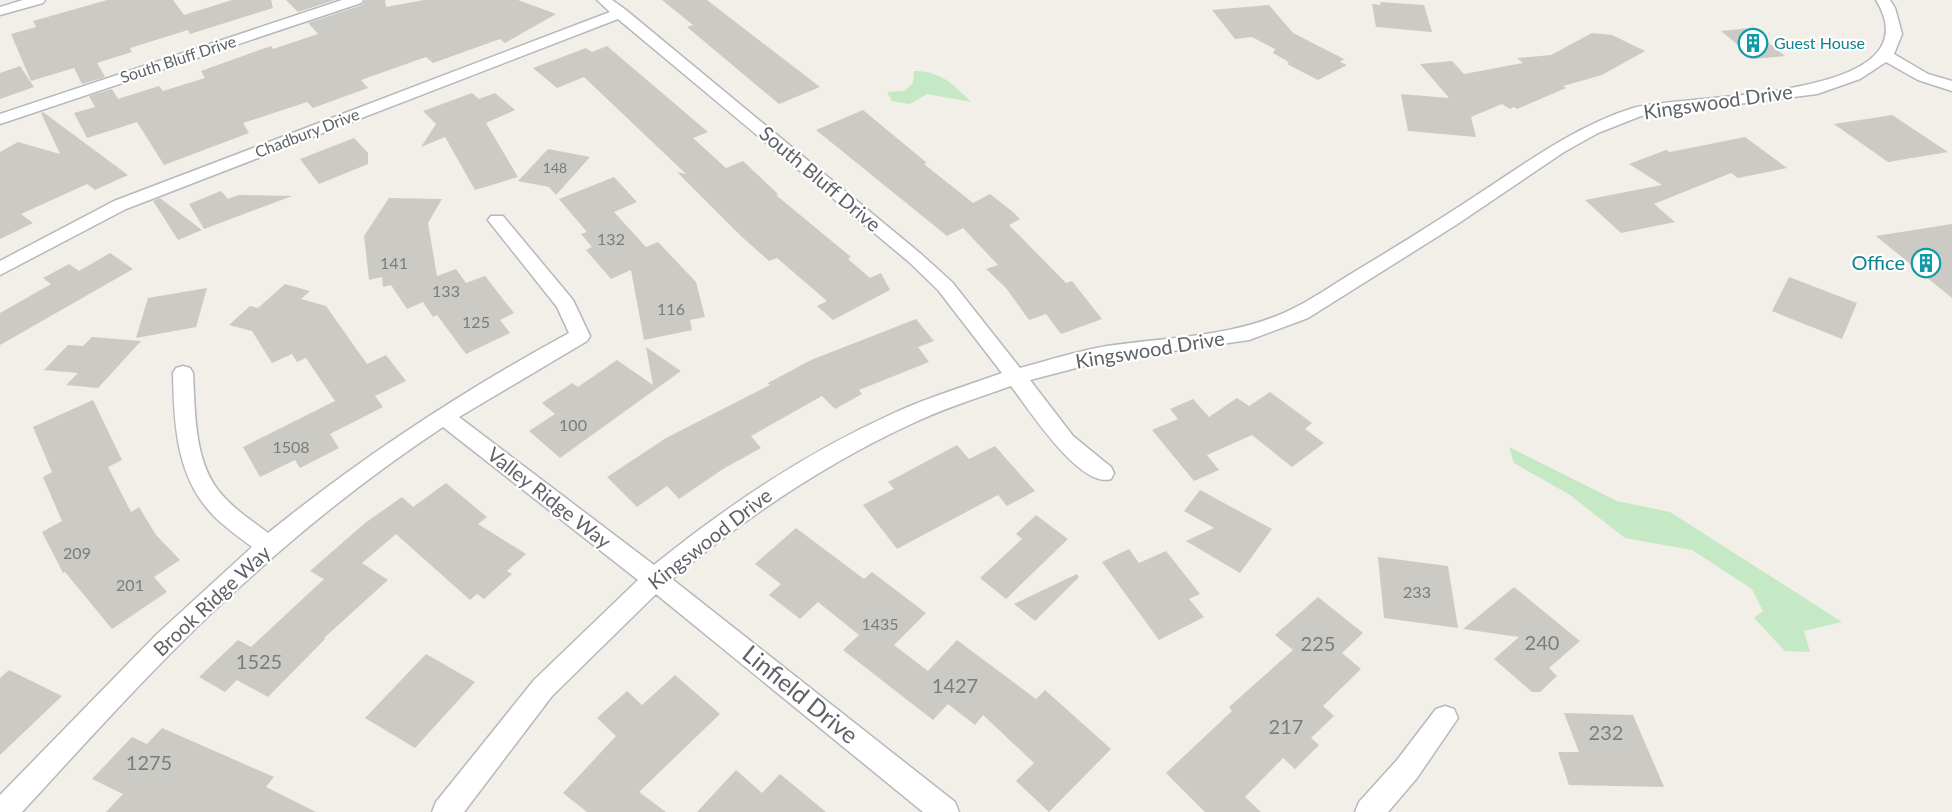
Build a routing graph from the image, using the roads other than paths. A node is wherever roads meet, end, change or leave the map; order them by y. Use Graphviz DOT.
graph roads {
  1 [pos="38,0"];
  2 [pos="356,0"];
  3 [pos="604,0"];
  4 [pos="1883,0"];
  5 [pos="0,11"];
  6 [pos="621,13"];
  7 [pos="1886,56"];
  8 [pos="1952,71"];
  9 [pos="1952,86"];
  10 [pos="0,119"];
  11 [pos="497,220"];
  12 [pos="0,269"];
  13 [pos="183,373"];
  14 [pos="1016,376"];
  15 [pos="443,416"];
  16 [pos="1103,473"];
  17 [pos="268,547"];
  18 [pos="654,580"];
  19 [pos="1445,718"];
  20 [pos="3,812"];
  21 [pos="446,812"];
  22 [pos="945,812"];
  23 [pos="1369,812"];
  1 -- 5 [label="street"];
  2 -- 10 [label="street, South Bluff Drive"];
  3 -- 6 [label="street, South Bluff Drive"];
  4 -- 7 [label="street"];
  6 -- 12 [label="street, Chadbury Drive"];
  6 -- 14 [label="street, South Bluff Drive"];
  7 -- 8 [label="street"];
  7 -- 9 [label="street"];
  7 -- 14 [label="street, Kingswood Drive"];
  11 -- 15 [label="street, Brook Ridge Way"];
  13 -- 17 [label="street"];
  14 -- 16 [label="street, South Bluff Drive"];
  14 -- 18 [label="street, Kingswood Drive"];
  15 -- 17 [label="street, Brook Ridge Way"];
  15 -- 18 [label="street, Valley Ridge Way"];
  17 -- 20 [label="street, Brook Ridge Way"];
  18 -- 21 [label="street, Kingswood Drive"];
  18 -- 22 [label="street, Linfield Drive"];
  19 -- 23 [label="street"];
}
